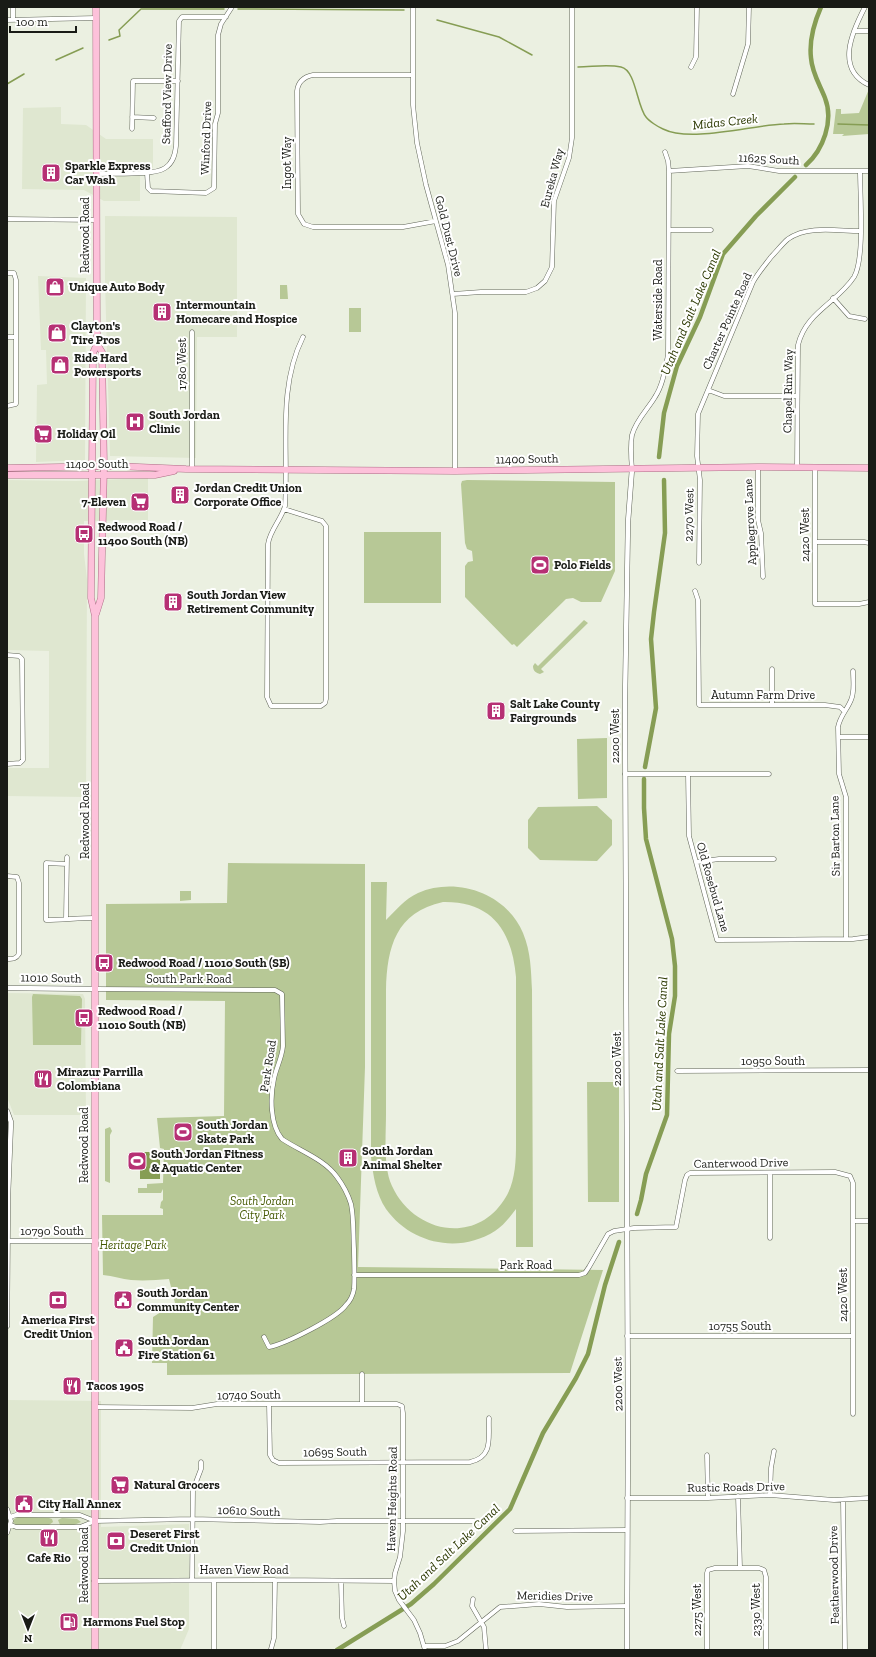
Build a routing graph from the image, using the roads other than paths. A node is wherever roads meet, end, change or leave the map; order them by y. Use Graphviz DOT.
graph roads {
  1 [pos="13,7"];
  2 [pos="96,7"];
  3 [pos="232,7"];
  4 [pos="413,7"];
  5 [pos="572,7"];
  6 [pos="697,7"];
  7 [pos="749,7"];
  8 [pos="865,7"];
  9 [pos="226,17"];
  10 [pos="96,18"];
  11 [pos="7,20"];
  12 [pos="13,20"];
  13 [pos="854,31"];
  14 [pos="869,31"];
  15 [pos="691,67"];
  16 [pos="413,75"];
  17 [pos="178,81"];
  18 [pos="869,85"];
  19 [pos="733,94"];
  20 [pos="132,117"];
  21 [pos="154,118"];
  22 [pos="132,129"];
  23 [pos="665,152"];
  24 [pos="669,171"];
  25 [pos="860,171"];
  26 [pos="869,171"];
  27 [pos="147,173"];
  28 [pos="96,174"];
  29 [pos="7,219"];
  30 [pos="96,220"];
  31 [pos="436,221"];
  32 [pos="669,230"];
  33 [pos="711,230"];
  34 [pos="860,231"];
  35 [pos="7,273"];
  36 [pos="453,294"];
  37 [pos="833,298"];
  38 [pos="865,319"];
  39 [pos="192,332"];
  40 [pos="7,337"];
  41 [pos="16,337"];
  42 [pos="303,337"];
  43 [pos="97,344"];
  44 [pos="708,390"];
  45 [pos="797,396"];
  46 [pos="7,406"];
  47 [pos="92,466"];
  48 [pos="104,466"];
  49 [pos="758,467"];
  50 [pos="797,467"];
  51 [pos="815,467"];
  52 [pos="7,468"];
  53 [pos="699,468"];
  54 [pos="869,468"];
  55 [pos="189,469"];
  56 [pos="285,469"];
  57 [pos="632,469"];
  58 [pos="455,471"];
  59 [pos="7,475"];
  60 [pos="92,476"];
  61 [pos="104,476"];
  62 [pos="284,509"];
  63 [pos="815,542"];
  64 [pos="869,543"];
  65 [pos="699,563"];
  66 [pos="763,576"];
  67 [pos="695,591"];
  68 [pos="869,602"];
  69 [pos="95,616"];
  70 [pos="7,655"];
  71 [pos="772,669"];
  72 [pos="853,671"];
  73 [pos="772,705"];
  74 [pos="844,710"];
  75 [pos="839,737"];
  76 [pos="869,737"];
  77 [pos="7,764"];
  78 [pos="626,774"];
  79 [pos="688,774"];
  80 [pos="769,774"];
  81 [pos="67,856"];
  82 [pos="774,859"];
  83 [pos="697,862"];
  84 [pos="67,864"];
  85 [pos="7,876"];
  86 [pos="95,918"];
  87 [pos="66,919"];
  88 [pos="869,937"];
  89 [pos="846,939"];
  90 [pos="7,959"];
  91 [pos="7,988"];
  92 [pos="95,989"];
  93 [pos="282,994"];
  94 [pos="869,1070"];
  95 [pos="677,1071"];
  96 [pos="7,1111"];
  97 [pos="770,1173"];
  98 [pos="850,1176"];
  99 [pos="853,1221"];
  100 [pos="869,1221"];
  101 [pos="627,1229"];
  102 [pos="770,1238"];
  103 [pos="8,1241"];
  104 [pos="95,1241"];
  105 [pos="354,1275"];
  106 [pos="7,1326"];
  107 [pos="627,1336"];
  108 [pos="853,1336"];
  109 [pos="264,1338"];
  110 [pos="362,1374"];
  111 [pos="270,1404"];
  112 [pos="362,1404"];
  113 [pos="402,1406"];
  114 [pos="95,1408"];
  115 [pos="853,1414"];
  116 [pos="489,1418"];
  117 [pos="774,1451"];
  118 [pos="707,1455"];
  119 [pos="403,1461"];
  120 [pos="202,1462"];
  121 [pos="770,1494"];
  122 [pos="738,1496"];
  123 [pos="628,1498"];
  124 [pos="708,1498"];
  125 [pos="869,1498"];
  126 [pos="842,1500"];
  127 [pos="7,1509"];
  128 [pos="10,1517"];
  129 [pos="192,1519"];
  130 [pos="403,1521"];
  131 [pos="474,1521"];
  132 [pos="95,1522"];
  133 [pos="11,1525"];
  134 [pos="627,1530"];
  135 [pos="515,1531"];
  136 [pos="7,1533"];
  137 [pos="740,1568"];
  138 [pos="192,1580"];
  139 [pos="275,1580"];
  140 [pos="94,1581"];
  141 [pos="214,1581"];
  142 [pos="341,1581"];
  143 [pos="394,1581"];
  144 [pos="473,1599"];
  145 [pos="627,1606"];
  146 [pos="481,1621"];
  147 [pos="344,1626"];
  148 [pos="425,1648"];
  149 [pos="271,1649"];
  150 [pos="95,1650"];
  151 [pos="214,1650"];
  152 [pos="486,1650"];
  153 [pos="627,1650"];
  154 [pos="707,1650"];
  155 [pos="766,1650"];
  156 [pos="845,1650"];
  1 -- 12 [label="street"];
  2 -- 10 [label="main road, Redwood Road"];
  3 -- 9 [label="street, Winford Drive"];
  4 -- 16 [label="street, Gold Dust Drive"];
  5 -- 36 [label="street, Eureka Way"];
  6 -- 15 [label="street"];
  7 -- 19 [label="street"];
  8 -- 13 [label="street"];
  9 -- 17 [label="street, Stafford View Drive"];
  9 -- 27 [label="street, Winford Drive"];
  10 -- 12 [label="street"];
  10 -- 28 [label="main road, Redwood Road"];
  11 -- 12 [label="street"];
  13 -- 14 [label="street"];
  13 -- 18 [label="street"];
  16 -- 31 [label="street, Gold Dust Drive"];
  16 -- 31 [label="street, Ingot Way"];
  17 -- 20 [label="street"];
  17 -- 27 [label="street, Stafford View Drive"];
  20 -- 21 [label="street"];
  20 -- 22 [label="street"];
  23 -- 24 [label="street, Waterside Road"];
  24 -- 25 [label="street, 11625 South"];
  24 -- 32 [label="street, Waterside Road"];
  25 -- 26 [label="street, 11625 South"];
  25 -- 34 [label="street, Chapel Rim Way"];
  27 -- 28 [label="street, Stafford View Drive"];
  28 -- 30 [label="main road, Redwood Road"];
  29 -- 30 [label="street"];
  30 -- 43 [label="main road, Redwood Road"];
  31 -- 36 [label="street, Gold Dust Drive"];
  32 -- 33 [label="street"];
  32 -- 57 [label="street, Waterside Road"];
  34 -- 37 [label="street, Chapel Rim Way"];
  34 -- 44 [label="street, Charter Pointe Road"];
  35 -- 41 [label="street"];
  36 -- 58 [label="street, Gold Dust Drive"];
  37 -- 38 [label="street"];
  37 -- 45 [label="street, Chapel Rim Way"];
  39 -- 55 [label="street, 1780 West"];
  40 -- 41 [label="street"];
  41 -- 46 [label="street"];
  42 -- 56 [label="street"];
  43 -- 47 [label="main road, Redwood Road"];
  43 -- 48 [label="main road, Redwood Road"];
  44 -- 45 [label="street"];
  44 -- 53 [label="street, Charter Pointe Road"];
  45 -- 50 [label="street, Chapel Rim Way"];
  47 -- 48 [label="main road, 11400 South"];
  47 -- 52 [label="main road, 11400 South"];
  47 -- 60 [label="main road, Redwood Road"];
  48 -- 55 [label="main road, 11400 South"];
  48 -- 61 [label="main road, Redwood Road"];
  49 -- 50 [label="main road, 11400 South"];
  49 -- 53 [label="main road, 11400 South"];
  49 -- 66 [label="street, Applegrove Lane"];
  50 -- 51 [label="main road, 11400 South"];
  51 -- 54 [label="main road, 11400 South"];
  51 -- 63 [label="street, 2420 West"];
  53 -- 57 [label="main road, 11400 South"];
  53 -- 65 [label="street, 2270 West"];
  55 -- 56 [label="main road, 11400 South"];
  55 -- 61 [label="main road, 11400 South"];
  56 -- 58 [label="main road, 11400 South"];
  56 -- 62 [label="street"];
  57 -- 58 [label="main road, 11400 South"];
  57 -- 78 [label="street, 2200 West"];
  59 -- 60 [label="main road, 11400 South"];
  60 -- 61 [label="main road, 11400 South"];
  60 -- 69 [label="main road, Redwood Road"];
  61 -- 69 [label="main road, Redwood Road"];
  62 -- 62 [label="street"];
  63 -- 64 [label="street"];
  63 -- 68 [label="street, 2420 West"];
  67 -- 73 [label="street, Autumn Farm Drive"];
  69 -- 86 [label="main road, Redwood Road"];
  70 -- 77 [label="street"];
  71 -- 73 [label="street"];
  72 -- 74 [label="street, Sir Barton Lane"];
  73 -- 74 [label="street, Autumn Farm Drive"];
  74 -- 75 [label="street, Sir Barton Lane"];
  75 -- 76 [label="street"];
  75 -- 89 [label="street, Sir Barton Lane"];
  78 -- 79 [label="street"];
  78 -- 101 [label="street, 2200 West"];
  79 -- 80 [label="street"];
  79 -- 83 [label="street, Old Rosebud Lane"];
  81 -- 84 [label="street"];
  82 -- 83 [label="street"];
  83 -- 89 [label="street, Old Rosebud Lane"];
  84 -- 87 [label="street"];
  84 -- 87 [label="street"];
  85 -- 90 [label="street"];
  86 -- 87 [label="street"];
  86 -- 92 [label="main road, Redwood Road"];
  88 -- 89 [label="street, Old Rosebud Lane"];
  91 -- 92 [label="street, 11010 South"];
  92 -- 93 [label="street, South Park Road"];
  92 -- 104 [label="main road, Redwood Road"];
  93 -- 105 [label="street, Park Road"];
  94 -- 95 [label="street, 10950 South"];
  96 -- 103 [label="street"];
  97 -- 98 [label="street, Canterwood Drive"];
  97 -- 101 [label="street, Canterwood Drive"];
  97 -- 102 [label="street"];
  98 -- 99 [label="street, 2420 West"];
  99 -- 100 [label="street"];
  99 -- 108 [label="street, 2420 West"];
  101 -- 105 [label="street, Park Road"];
  101 -- 107 [label="street, 2200 West"];
  103 -- 104 [label="street, 10790 South"];
  103 -- 106 [label="street"];
  104 -- 114 [label="main road, Redwood Road"];
  105 -- 109 [label="street, Park Road"];
  107 -- 108 [label="street, 10755 South"];
  107 -- 123 [label="street, 2200 West"];
  108 -- 115 [label="street, 2420 West"];
  110 -- 112 [label="street"];
  111 -- 112 [label="street, 10740 South"];
  111 -- 114 [label="street, 10740 South"];
  111 -- 119 [label="street, 10695 South"];
  112 -- 113 [label="street, 10740 South"];
  113 -- 119 [label="street, Haven Heights Road"];
  114 -- 132 [label="main road, Redwood Road"];
  116 -- 119 [label="street, 10695 South"];
  117 -- 121 [label="street"];
  118 -- 124 [label="street"];
  119 -- 130 [label="street, Haven Heights Road"];
  120 -- 129 [label="street"];
  121 -- 122 [label="street, Rustic Roads Drive"];
  121 -- 126 [label="street, Rustic Roads Drive"];
  122 -- 124 [label="street, Rustic Roads Drive"];
  122 -- 137 [label="street"];
  123 -- 124 [label="street, Rustic Roads Drive"];
  123 -- 134 [label="street, 2200 West"];
  125 -- 126 [label="street, Rustic Roads Drive"];
  126 -- 156 [label="street, Featherwood Drive"];
  127 -- 128 [label="street"];
  128 -- 132 [label="street"];
  128 -- 133 [label="street"];
  129 -- 130 [label="street, 10610 South"];
  129 -- 132 [label="street, 10610 South"];
  129 -- 138 [label="street"];
  130 -- 131 [label="street, 10610 South"];
  130 -- 143 [label="street, Haven Heights Road"];
  132 -- 133 [label="street"];
  132 -- 140 [label="main road, Redwood Road"];
  133 -- 136 [label="street"];
  134 -- 135 [label="street"];
  134 -- 145 [label="street, 2200 West"];
  137 -- 154 [label="street, 2275 West"];
  137 -- 155 [label="street, 2330 West"];
  138 -- 140 [label="street, Haven View Road"];
  138 -- 141 [label="street, Haven View Road"];
  139 -- 141 [label="street, Haven View Road"];
  139 -- 142 [label="street, Haven View Road"];
  139 -- 149 [label="street"];
  140 -- 150 [label="main road, Redwood Road"];
  141 -- 151 [label="street"];
  142 -- 143 [label="street, Haven View Road"];
  142 -- 147 [label="street"];
  143 -- 148 [label="street"];
  144 -- 146 [label="street"];
  145 -- 146 [label="street, Meridies Drive"];
  145 -- 153 [label="street, 2200 West"];
  146 -- 148 [label="street, Meridies Drive"];
  146 -- 152 [label="street"];
}
